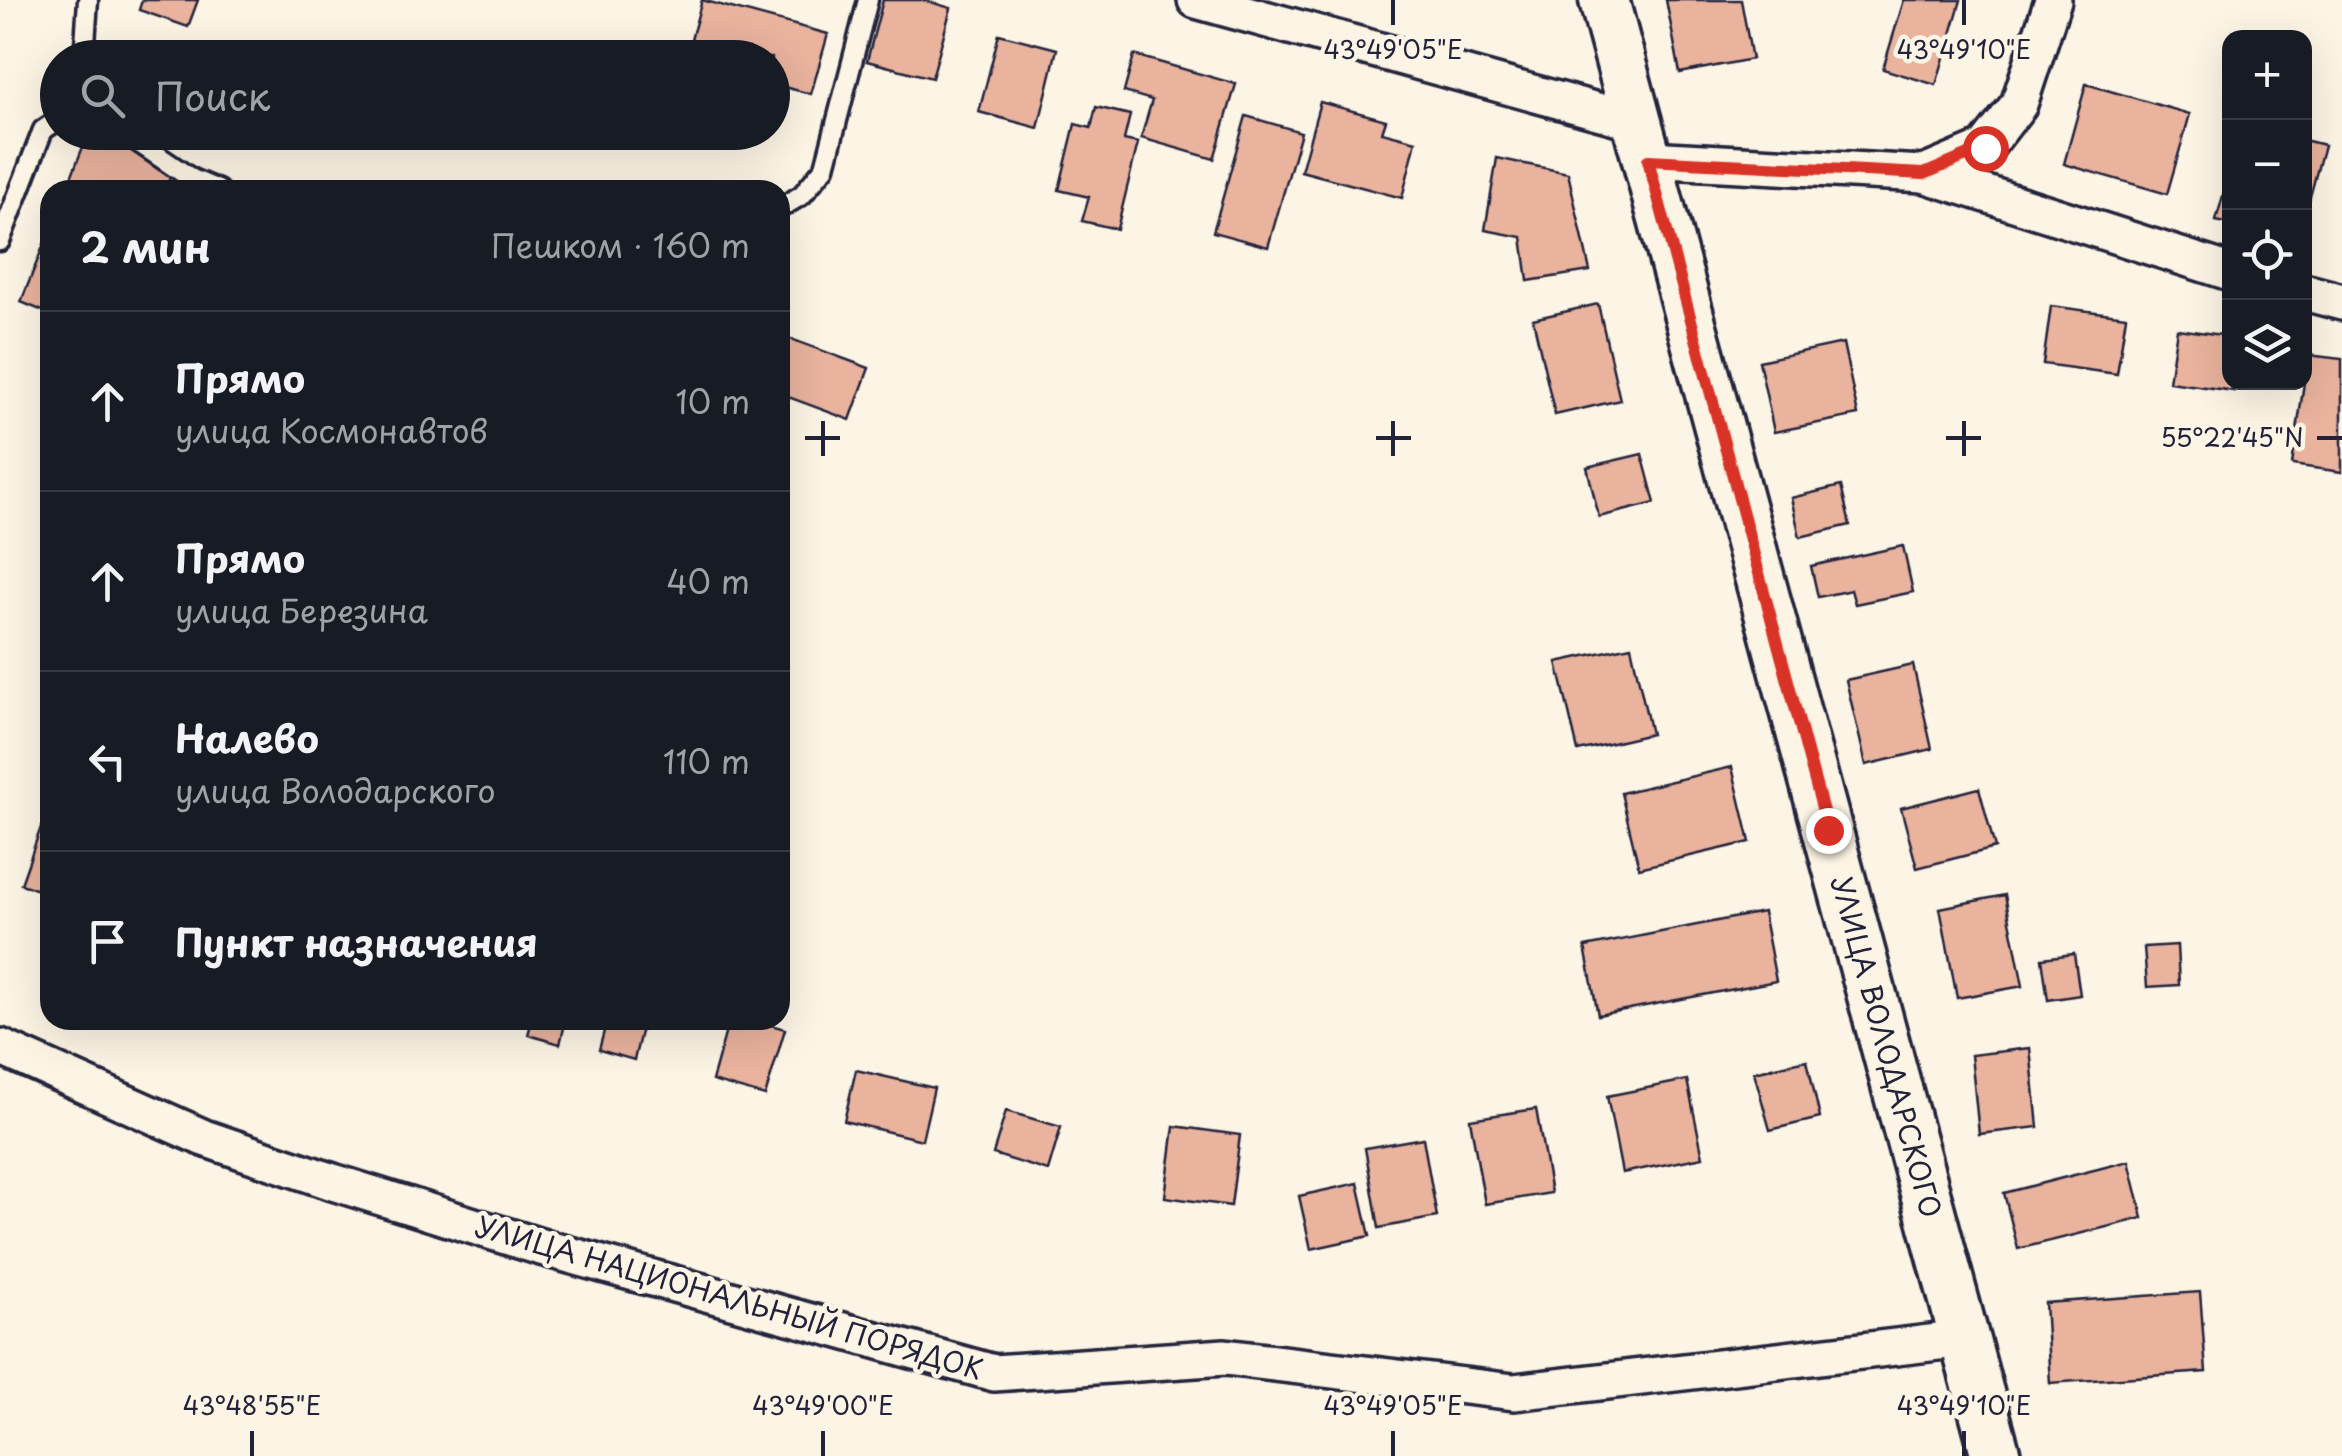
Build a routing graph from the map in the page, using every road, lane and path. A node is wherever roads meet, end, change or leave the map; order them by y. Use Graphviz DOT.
graph roads {
  1 [pos="88,0"];
  2 [pos="868,0"];
  3 [pos="1196,0"];
  4 [pos="1604,0"];
  5 [pos="2053,0"];
  6 [pos="85,40"];
  7 [pos="40,138"];
  8 [pos="1642,141"];
  9 [pos="149,150"];
  10 [pos="1924,174"];
  11 [pos="194,180"];
  12 [pos="790,202"];
  13 [pos="0,241"];
  14 [pos="2222,270"];
  15 [pos="2312,294"];
  16 [pos="2342,302"];
  17 [pos="0,1047"];
  18 [pos="1964,1339"];
  19 [pos="1992,1440"];
  1 -- 6 [label="lane"];
  2 -- 12 [label="lane"];
  3 -- 8 [label="street"];
  4 -- 8 [label="main road, УЛИЦА ВОЛОДАРСКОГО"];
  5 -- 10 [label="street"];
  7 -- 13 [label="lane"];
  8 -- 10 [label="street"];
  8 -- 18 [label="main road, УЛИЦА ВОЛОДАРСКОГО"];
  9 -- 11 [label="lane"];
  10 -- 14 [label="street"];
  15 -- 16 [label="street"];
  17 -- 18 [label="street, УЛИЦА НАЦИОНАЛЬНЫЙ ПОРЯДОК"];
  18 -- 19 [label="main road, УЛИЦА ВОЛОДАРСКОГО"];
}
